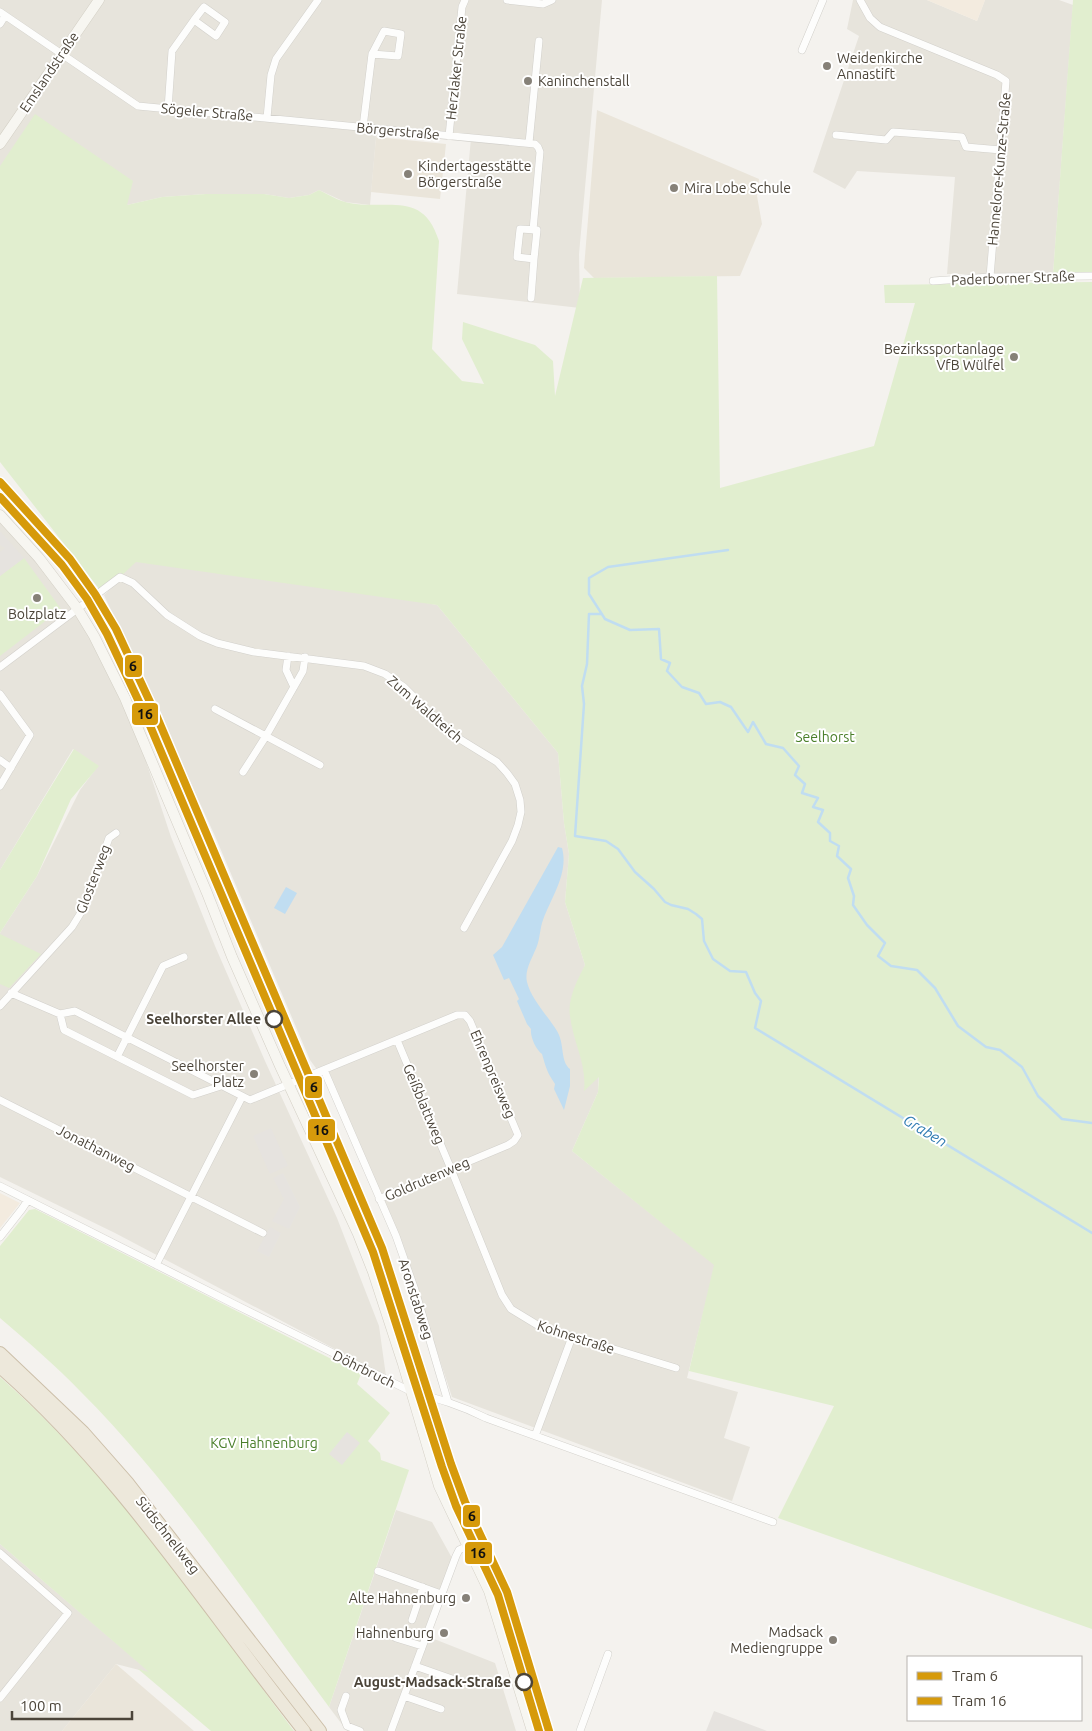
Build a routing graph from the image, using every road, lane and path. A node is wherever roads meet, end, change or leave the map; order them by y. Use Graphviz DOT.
graph roads {
  1 [pos="99,0"];
  2 [pos="318,0"];
  3 [pos="465,0"];
  4 [pos="506,0"];
  5 [pos="552,0"];
  6 [pos="823,0"];
  7 [pos="860,0"];
  8 [pos="3,14"];
  9 [pos="194,20"];
  10 [pos="0,24"];
  11 [pos="540,41"];
  12 [pos="802,50"];
  13 [pos="61,54"];
  14 [pos="372,54"];
  15 [pos="168,108"];
  16 [pos="267,118"];
  17 [pos="363,128"];
  18 [pos="449,136"];
  19 [pos="836,136"];
  20 [pos="529,143"];
  21 [pos="0,144"];
  22 [pos="1001,150"];
  23 [pos="533,230"];
  24 [pos="534,259"];
  25 [pos="1092,276"];
  26 [pos="990,277"];
  27 [pos="933,281"];
  28 [pos="531,298"];
  29 [pos="0,515"];
  30 [pos="77,608"];
  31 [pos="288,656"];
  32 [pos="305,657"];
  33 [pos="0,667"];
  34 [pos="294,686"];
  35 [pos="0,694"];
  36 [pos="215,709"];
  37 [pos="266,736"];
  38 [pos="0,760"];
  39 [pos="320,766"];
  40 [pos="11,768"];
  41 [pos="243,772"];
  42 [pos="0,786"];
  43 [pos="116,833"];
  44 [pos="464,928"];
  45 [pos="184,957"];
  46 [pos="11,993"];
  47 [pos="0,1006"];
  48 [pos="60,1014"];
  49 [pos="127,1037"];
  50 [pos="397,1040"];
  51 [pos="117,1057"];
  52 [pos="324,1070"];
  53 [pos="289,1085"];
  54 [pos="221,1086"];
  55 [pos="242,1097"];
  56 [pos="0,1100"];
  57 [pos="518,1135"];
  58 [pos="451,1169"];
  59 [pos="0,1186"];
  60 [pos="192,1196"];
  61 [pos="379,1199"];
  62 [pos="28,1200"];
  63 [pos="263,1233"];
  64 [pos="0,1236"];
  65 [pos="156,1265"];
  66 [pos="572,1337"];
  67 [pos="0,1352"];
  68 [pos="0,1367"];
  69 [pos="676,1368"];
  70 [pos="412,1392"];
  71 [pos="448,1402"];
  72 [pos="535,1436"];
  73 [pos="772,1522"];
  74 [pos="468,1546"];
  75 [pos="0,1553"];
  76 [pos="378,1571"];
  77 [pos="423,1587"];
  78 [pos="441,1594"];
  79 [pos="412,1620"];
  80 [pos="396,1638"];
  81 [pos="422,1646"];
  82 [pos="608,1654"];
  83 [pos="415,1666"];
  84 [pos="452,1679"];
  85 [pos="346,1696"];
  86 [pos="404,1696"];
  87 [pos="0,1698"];
  88 [pos="441,1709"];
  89 [pos="304,1731"];
  90 [pos="320,1731"];
  91 [pos="360,1731"];
  92 [pos="392,1731"];
  93 [pos="532,1731"];
  94 [pos="580,1731"];
  1 -- 13 [label="main road, Emslandstraße"];
  2 -- 16 [label="street, Sögeler Straße"];
  3 -- 18 [label="street, Herzlaker Straße"];
  4 -- 5 [label="street"];
  6 -- 12 [label="street"];
  7 -- 22 [label="street, Hannelore-Kunze-Straße"];
  8 -- 10 [label="street"];
  8 -- 13 [label="street, Sögeler Straße"];
  9 -- 15 [label="street"];
  11 -- 20 [label="street"];
  13 -- 15 [label="street, Sögeler Straße"];
  13 -- 21 [label="main road, Emslandstraße"];
  14 -- 14 [label="street"];
  14 -- 17 [label="street"];
  15 -- 16 [label="street, Sögeler Straße"];
  16 -- 17 [label="street, Börgerstraße"];
  17 -- 18 [label="street, Börgerstraße"];
  18 -- 20 [label="street, Börgerstraße"];
  19 -- 22 [label="street"];
  20 -- 23 [label="street"];
  22 -- 26 [label="street, Hannelore-Kunze-Straße"];
  23 -- 24 [label="street"];
  23 -- 24 [label="street"];
  24 -- 28 [label="street"];
  25 -- 26 [label="street, Paderborner Straße"];
  26 -- 27 [label="street, Paderborner Straße"];
  29 -- 30 [label="main road"];
  30 -- 31 [label="street, Zum Waldteich"];
  30 -- 33 [label="street"];
  30 -- 53 [label="main road"];
  31 -- 32 [label="street, Zum Waldteich"];
  31 -- 34 [label="street"];
  32 -- 34 [label="street"];
  32 -- 44 [label="street, Zum Waldteich"];
  34 -- 37 [label="street"];
  35 -- 40 [label="street"];
  36 -- 37 [label="street"];
  37 -- 39 [label="street"];
  37 -- 41 [label="street"];
  38 -- 40 [label="street"];
  40 -- 42 [label="street"];
  43 -- 46 [label="street, Glosterweg"];
  45 -- 49 [label="street"];
  46 -- 47 [label="street"];
  46 -- 48 [label="street"];
  48 -- 49 [label="street"];
  48 -- 51 [label="street"];
  49 -- 51 [label="street"];
  49 -- 54 [label="street"];
  50 -- 52 [label="street"];
  50 -- 57 [label="street, Ehrenpreisweg"];
  50 -- 58 [label="street, Geißblattweg"];
  51 -- 54 [label="street"];
  52 -- 53 [label="street"];
  52 -- 61 [label="street, Goldrutenweg"];
  53 -- 55 [label="street"];
  53 -- 70 [label="main road"];
  54 -- 55 [label="street"];
  55 -- 60 [label="street"];
  56 -- 60 [label="street, Jonathanweg"];
  57 -- 58 [label="street, Goldrutenweg"];
  58 -- 61 [label="street, Goldrutenweg"];
  58 -- 66 [label="street, Kohnestraße"];
  59 -- 62 [label="street, Döhrbruch"];
  60 -- 63 [label="street, Jonathanweg"];
  60 -- 65 [label="street"];
  61 -- 71 [label="street, Aronstabweg"];
  62 -- 64 [label="street"];
  62 -- 65 [label="street, Döhrbruch"];
  65 -- 70 [label="street, Döhrbruch"];
  66 -- 69 [label="street, Kohnestraße"];
  66 -- 72 [label="street"];
  67 -- 90 [label="highway, Südschnellweg"];
  68 -- 89 [label="highway, Südschnellweg"];
  70 -- 71 [label="street, Döhrbruch"];
  70 -- 74 [label="main road"];
  71 -- 72 [label="street, Döhrbruch"];
  72 -- 73 [label="street, Döhrbruch"];
  74 -- 78 [label="street"];
  74 -- 93 [label="main road"];
  75 -- 87 [label="street"];
  76 -- 77 [label="street"];
  77 -- 78 [label="street"];
  77 -- 79 [label="street"];
  78 -- 81 [label="street"];
  80 -- 81 [label="street"];
  81 -- 83 [label="street"];
  82 -- 94 [label="street"];
  83 -- 84 [label="street"];
  83 -- 86 [label="street"];
  85 -- 91 [label="street"];
  86 -- 88 [label="street"];
  86 -- 92 [label="street"];
}
